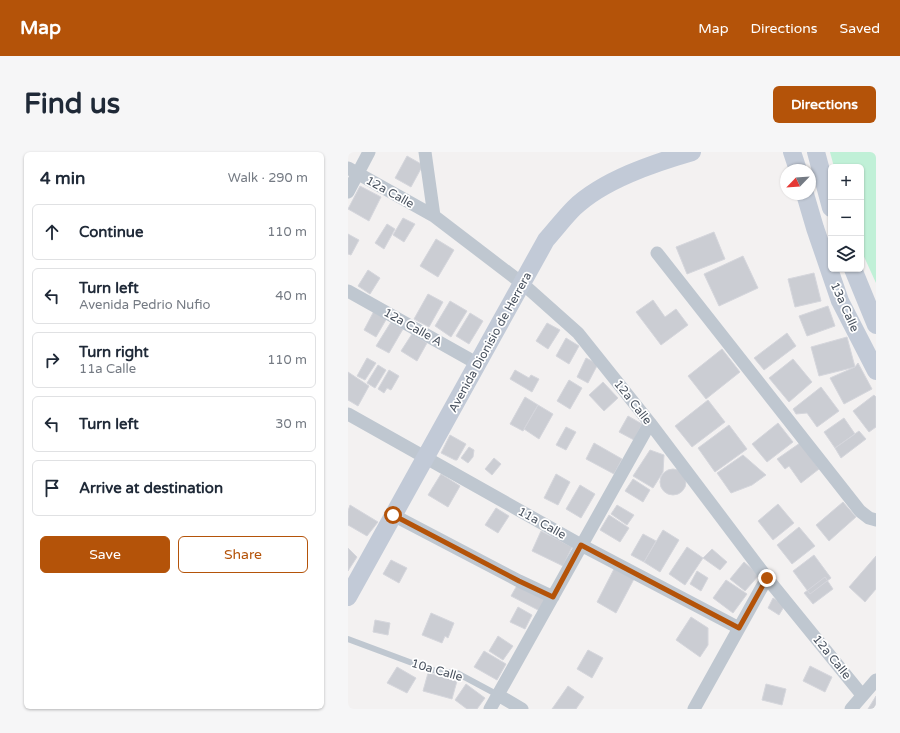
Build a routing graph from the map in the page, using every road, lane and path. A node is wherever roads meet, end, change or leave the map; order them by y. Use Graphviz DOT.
graph roads {
  1 [pos="369,152"];
  2 [pos="425,152"];
  3 [pos="692,152"];
  4 [pos="792,152"];
  5 [pos="816,152"];
  6 [pos="796,164"];
  7 [pos="353,171"];
  8 [pos="348,192"];
  9 [pos="807,200"];
  10 [pos="829,200"];
  11 [pos="434,216"];
  12 [pos="657,253"];
  13 [pos="854,272"];
  14 [pos="523,284"];
  15 [pos="348,291"];
  16 [pos="862,292"];
  17 [pos="840,301"];
  18 [pos="876,325"];
  19 [pos="478,364"];
  20 [pos="876,371"];
  21 [pos="348,414"];
  22 [pos="650,422"];
  23 [pos="425,457"];
  24 [pos="393,515"];
  25 [pos="876,520"];
  26 [pos="581,545"];
  27 [pos="767,578"];
  28 [pos="348,597"];
  29 [pos="553,597"];
  30 [pos="739,628"];
  31 [pos="348,639"];
  32 [pos="876,680"];
  33 [pos="498,695"];
  34 [pos="862,695"];
  35 [pos="490,709"];
  36 [pos="522,709"];
  37 [pos="694,709"];
  38 [pos="851,709"];
  1 -- 7 [label="street"];
  2 -- 11 [label="street"];
  3 -- 14 [label="street, Avenida Dionisio de Herrera"];
  4 -- 6 [label="street"];
  5 -- 10 [label="street"];
  7 -- 8 [label="street"];
  7 -- 11 [label="street, 12a Calle"];
  9 -- 17 [label="street, 13a Calle"];
  11 -- 14 [label="street, 12a Calle"];
  12 -- 25 [label="street"];
  13 -- 16 [label="street, 13a Calle"];
  14 -- 19 [label="street, Avenida Dionisio de Herrera"];
  14 -- 22 [label="street, 12a Calle"];
  15 -- 19 [label="street, 12a Calle A"];
  16 -- 17 [label="street"];
  16 -- 18 [label="street, 13a Calle"];
  17 -- 20 [label="street, 13a Calle"];
  19 -- 23 [label="street, Avenida Dionisio de Herrera"];
  21 -- 23 [label="street, 11a Calle"];
  22 -- 26 [label="street"];
  22 -- 27 [label="street, 12a Calle"];
  23 -- 24 [label="street, Avenida Dionisio de Herrera"];
  23 -- 26 [label="street, 11a Calle"];
  24 -- 28 [label="street, Avenida Dionisio de Herrera"];
  24 -- 29 [label="street"];
  26 -- 29 [label="street"];
  26 -- 30 [label="street, 11a Calle"];
  27 -- 30 [label="street"];
  27 -- 34 [label="street, 12a Calle"];
  29 -- 33 [label="street"];
  30 -- 37 [label="street"];
  31 -- 33 [label="lane, 10a Calle"];
  32 -- 34 [label="street"];
  33 -- 35 [label="street"];
  33 -- 36 [label="street, 10a Calle"];
  34 -- 38 [label="street"];
}
